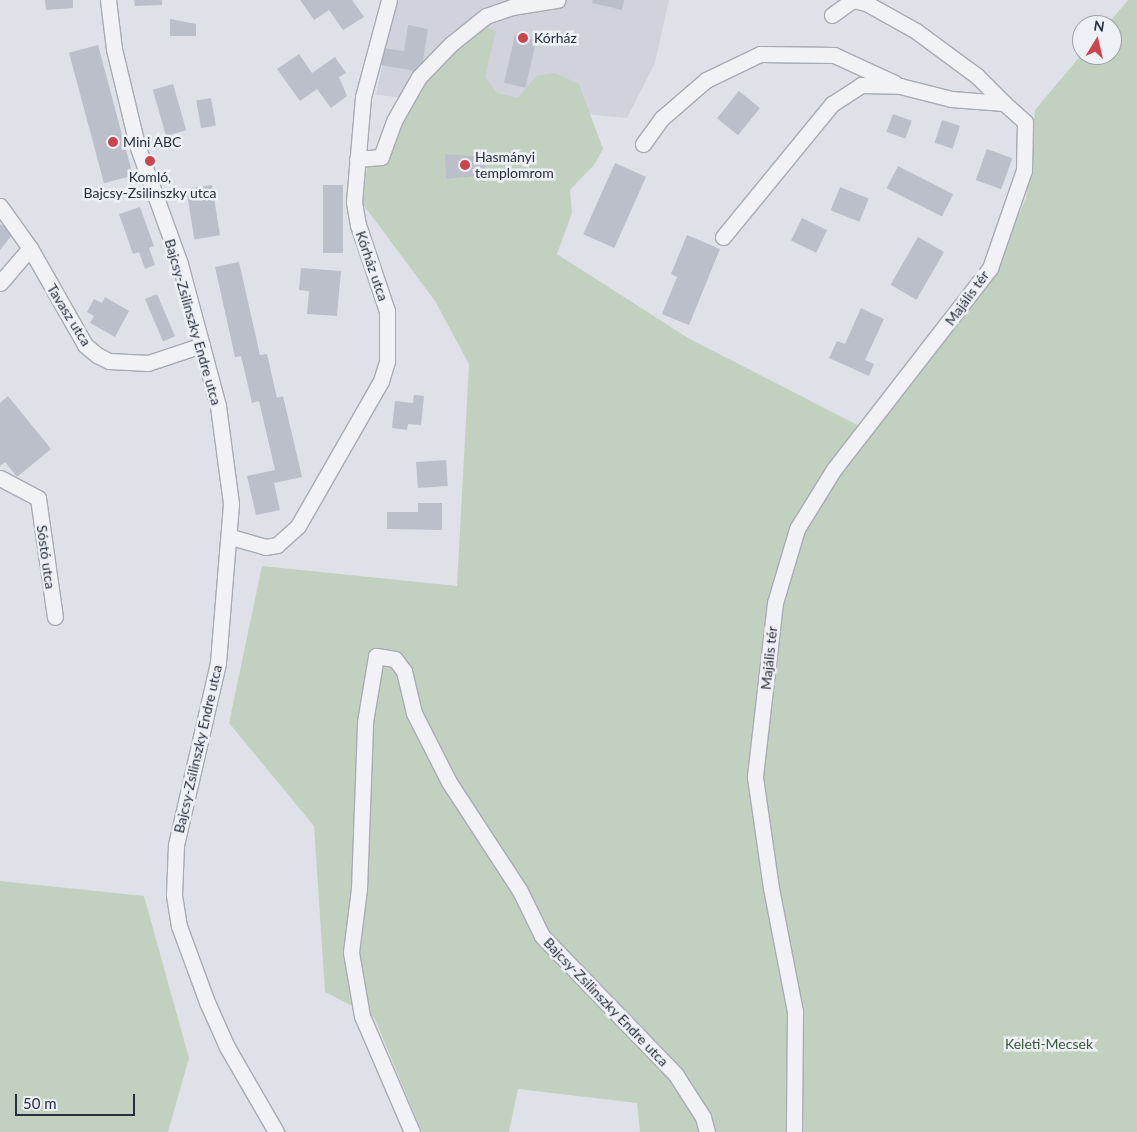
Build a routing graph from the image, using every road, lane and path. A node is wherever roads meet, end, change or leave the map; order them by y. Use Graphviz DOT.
graph roads {
  1 [pos="108,0"];
  2 [pos="389,0"];
  3 [pos="557,0"];
  4 [pos="832,15"];
  5 [pos="900,86"];
  6 [pos="1004,103"];
  7 [pos="643,144"];
  8 [pos="357,159"];
  9 [pos="0,206"];
  10 [pos="723,237"];
  11 [pos="30,248"];
  12 [pos="0,283"];
  13 [pos="202,345"];
  14 [pos="0,478"];
  15 [pos="231,537"];
  16 [pos="55,617"];
  17 [pos="276,1132"];
  18 [pos="412,1132"];
  19 [pos="707,1132"];
  20 [pos="794,1132"];
  1 -- 13 [label="street, Bajcsy-Zsilinszky Endre utca"];
  2 -- 8 [label="street, Kórház utca"];
  3 -- 8 [label="street"];
  4 -- 6 [label="street, Majális tér"];
  5 -- 6 [label="street"];
  5 -- 7 [label="street"];
  5 -- 10 [label="street"];
  6 -- 20 [label="street, Majális tér"];
  8 -- 15 [label="street, Kórház utca"];
  9 -- 11 [label="street, Tavasz utca"];
  11 -- 12 [label="street"];
  11 -- 13 [label="street, Tavasz utca"];
  13 -- 15 [label="street, Bajcsy-Zsilinszky Endre utca"];
  14 -- 16 [label="street, Sóstó utca"];
  15 -- 17 [label="street, Bajcsy-Zsilinszky Endre utca"];
  18 -- 19 [label="street, Bajcsy-Zsilinszky Endre utca"];
}
